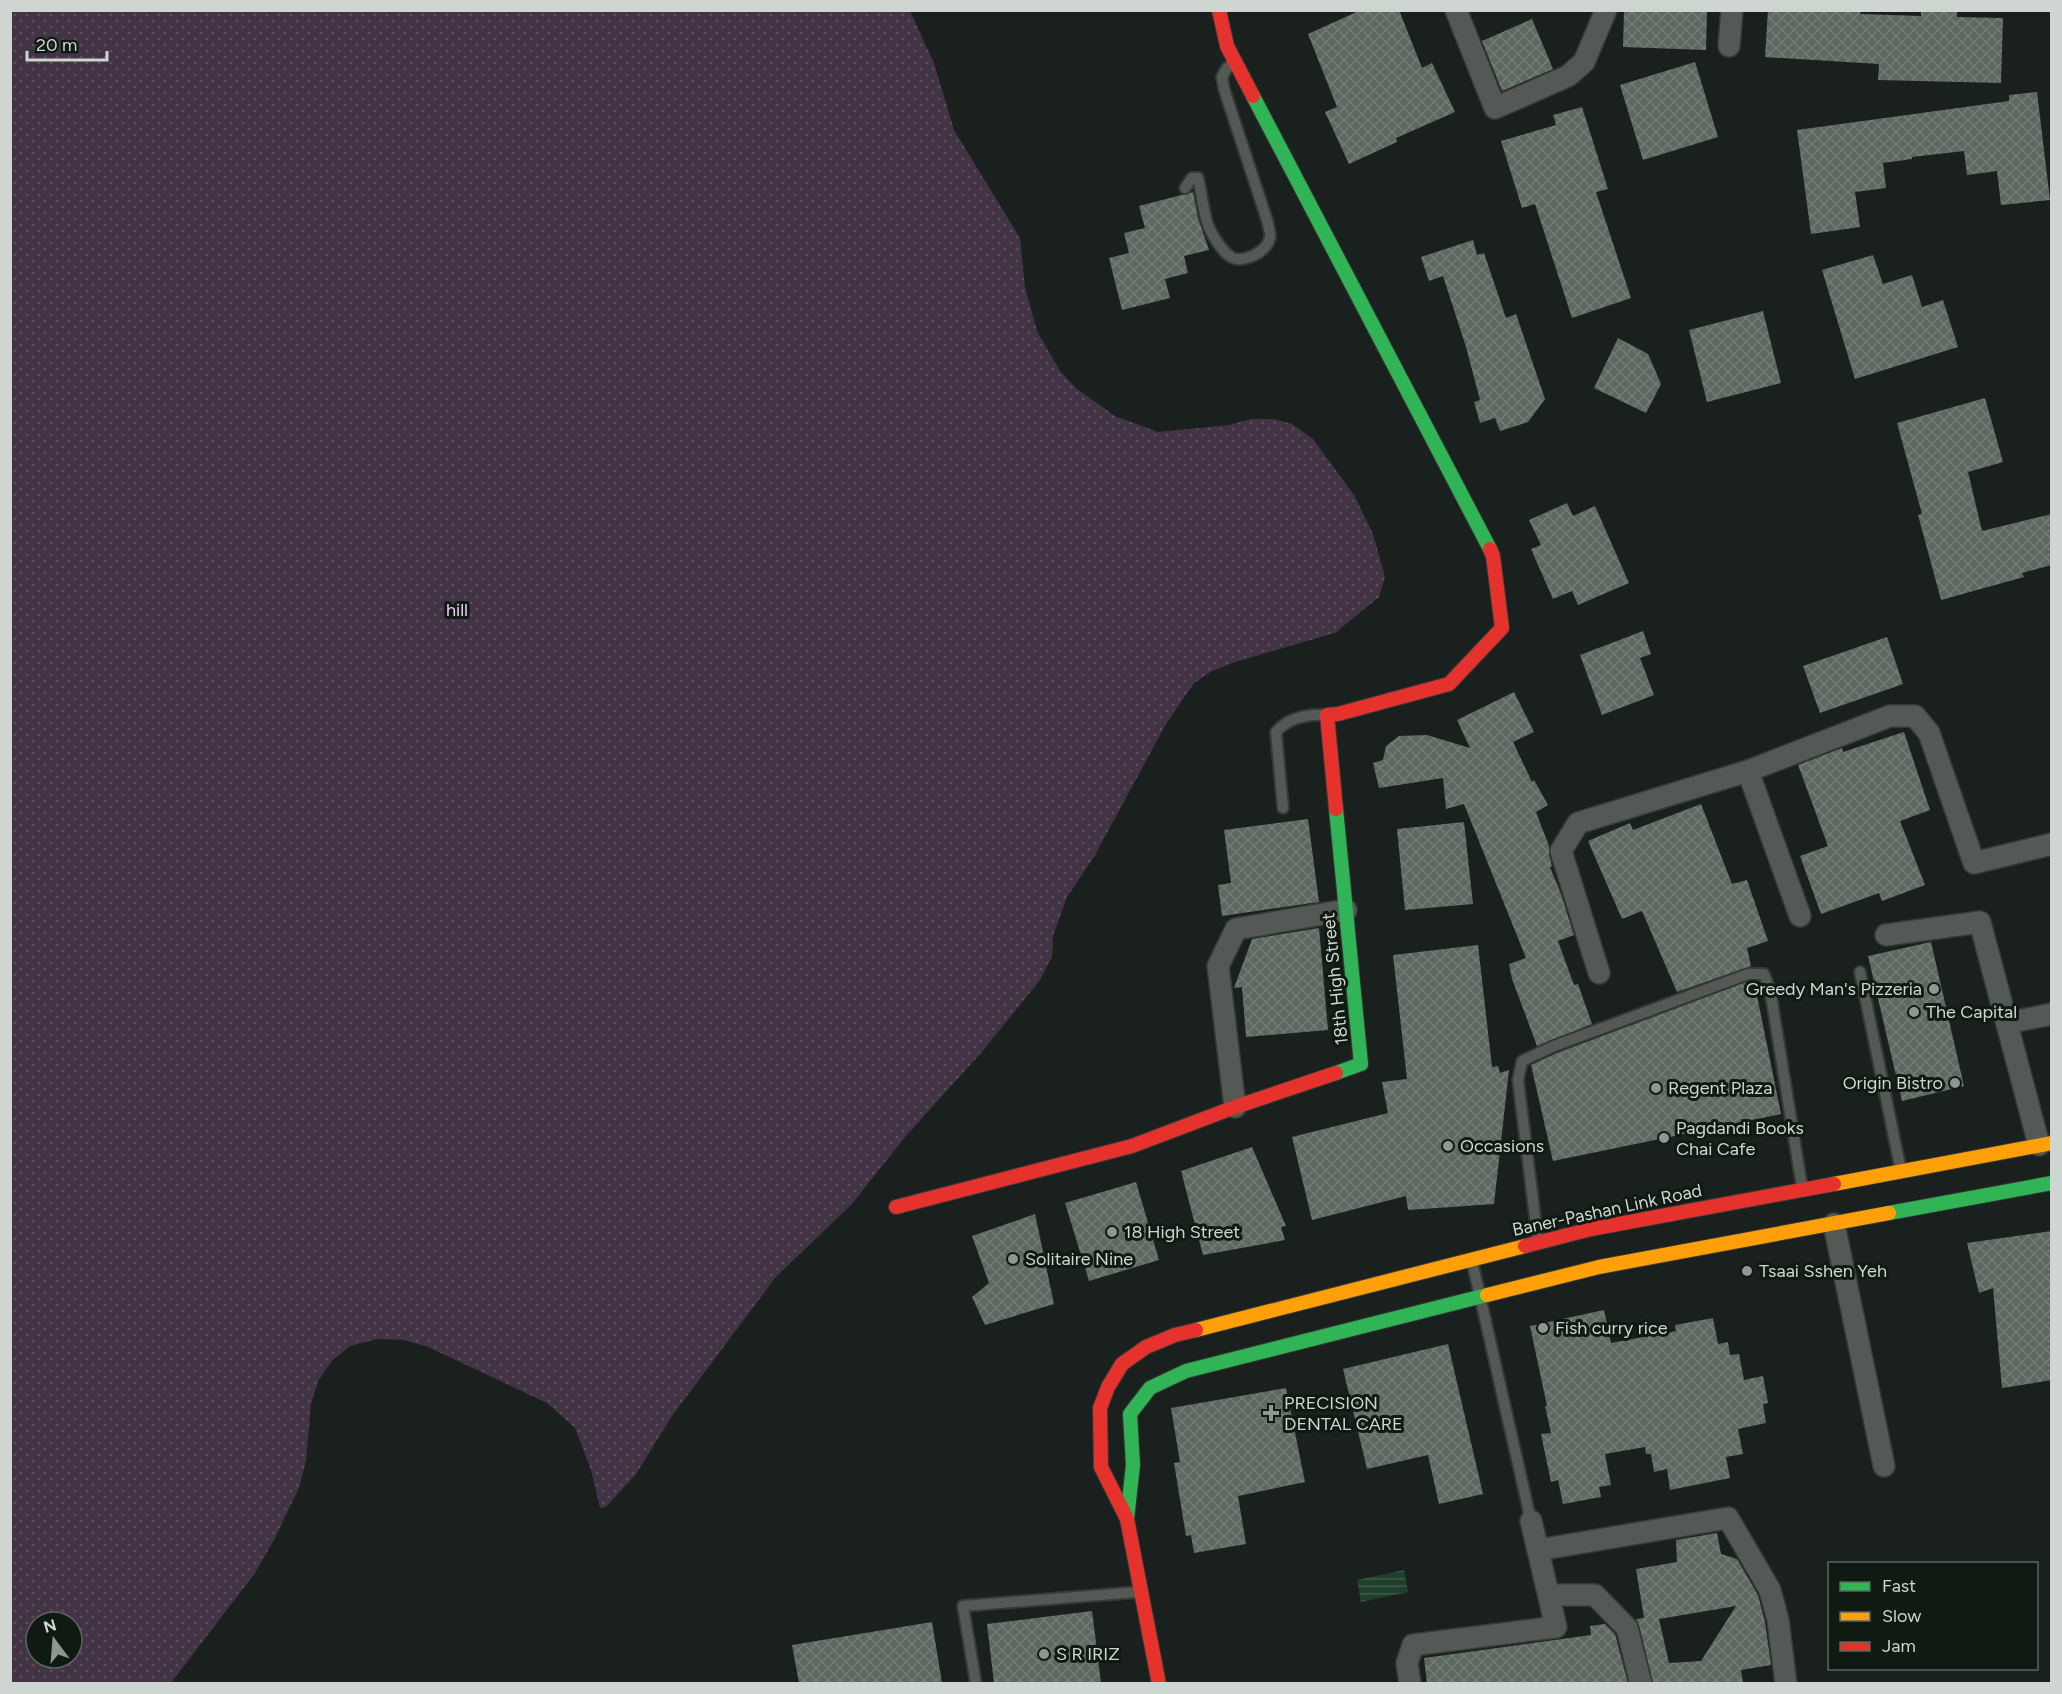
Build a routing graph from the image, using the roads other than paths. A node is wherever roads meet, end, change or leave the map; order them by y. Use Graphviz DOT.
graph roads {
  1 [pos="1219,10"];
  2 [pos="1456,10"];
  3 [pos="1606,10"];
  4 [pos="1732,10"];
  5 [pos="1729,46"];
  6 [pos="1236,63"];
  7 [pos="1185,188"];
  8 [pos="1328,715"];
  9 [pos="1748,771"];
  10 [pos="1283,808"];
  11 [pos="2052,844"];
  12 [pos="1346,910"];
  13 [pos="1800,916"];
  14 [pos="1886,935"];
  15 [pos="1860,972"];
  16 [pos="1599,973"];
  17 [pos="2052,1014"];
  18 [pos="2007,1023"];
  19 [pos="1235,1107"];
  20 [pos="2045,1144"];
  21 [pos="1901,1171"];
  22 [pos="2052,1183"];
  23 [pos="1802,1189"];
  24 [pos="896,1207"];
  25 [pos="1834,1224"];
  26 [pos="1538,1241"];
  27 [pos="1472,1258"];
  28 [pos="1481,1296"];
  29 [pos="1175,1335"];
  30 [pos="1183,1362"];
  31 [pos="1884,1466"];
  32 [pos="1127,1519"];
  33 [pos="1531,1521"];
  34 [pos="1538,1550"];
  35 [pos="1141,1591"];
  36 [pos="1549,1595"];
  37 [pos="976,1683"];
  38 [pos="1159,1683"];
  39 [pos="1410,1683"];
  40 [pos="1641,1683"];
  41 [pos="1786,1683"];
  1 -- 6 [label="street"];
  2 -- 3 [label="street"];
  4 -- 5 [label="street"];
  6 -- 7 [label="lane"];
  6 -- 8 [label="street"];
  8 -- 10 [label="lane"];
  8 -- 12 [label="street, 18th High Street"];
  9 -- 11 [label="street"];
  9 -- 13 [label="street"];
  9 -- 16 [label="street"];
  12 -- 19 [label="street, 18th High Street"];
  12 -- 19 [label="street"];
  14 -- 18 [label="street"];
  15 -- 21 [label="lane"];
  17 -- 18 [label="street"];
  18 -- 20 [label="street"];
  19 -- 24 [label="street, 18th High Street"];
  20 -- 21 [label="street, Baner-Pashan Link Road"];
  21 -- 23 [label="street, Baner-Pashan Link Road"];
  22 -- 25 [label="street"];
  23 -- 26 [label="street, Baner-Pashan Link Road"];
  23 -- 26 [label="lane"];
  25 -- 28 [label="street"];
  25 -- 31 [label="street"];
  26 -- 27 [label="street, Baner-Pashan Link Road"];
  27 -- 28 [label="lane"];
  27 -- 29 [label="street, Baner-Pashan Link Road"];
  28 -- 30 [label="street"];
  28 -- 33 [label="lane"];
  29 -- 30 [label="street"];
  29 -- 32 [label="street, Baner-Pashan Link Road"];
  30 -- 32 [label="street"];
  32 -- 35 [label="street, Baner-Pashan Link Road"];
  33 -- 34 [label="street"];
  34 -- 36 [label="street"];
  34 -- 41 [label="street"];
  35 -- 37 [label="lane"];
  35 -- 38 [label="street, Baner-Pashan Link Road"];
  36 -- 39 [label="street"];
  36 -- 40 [label="street"];
}
